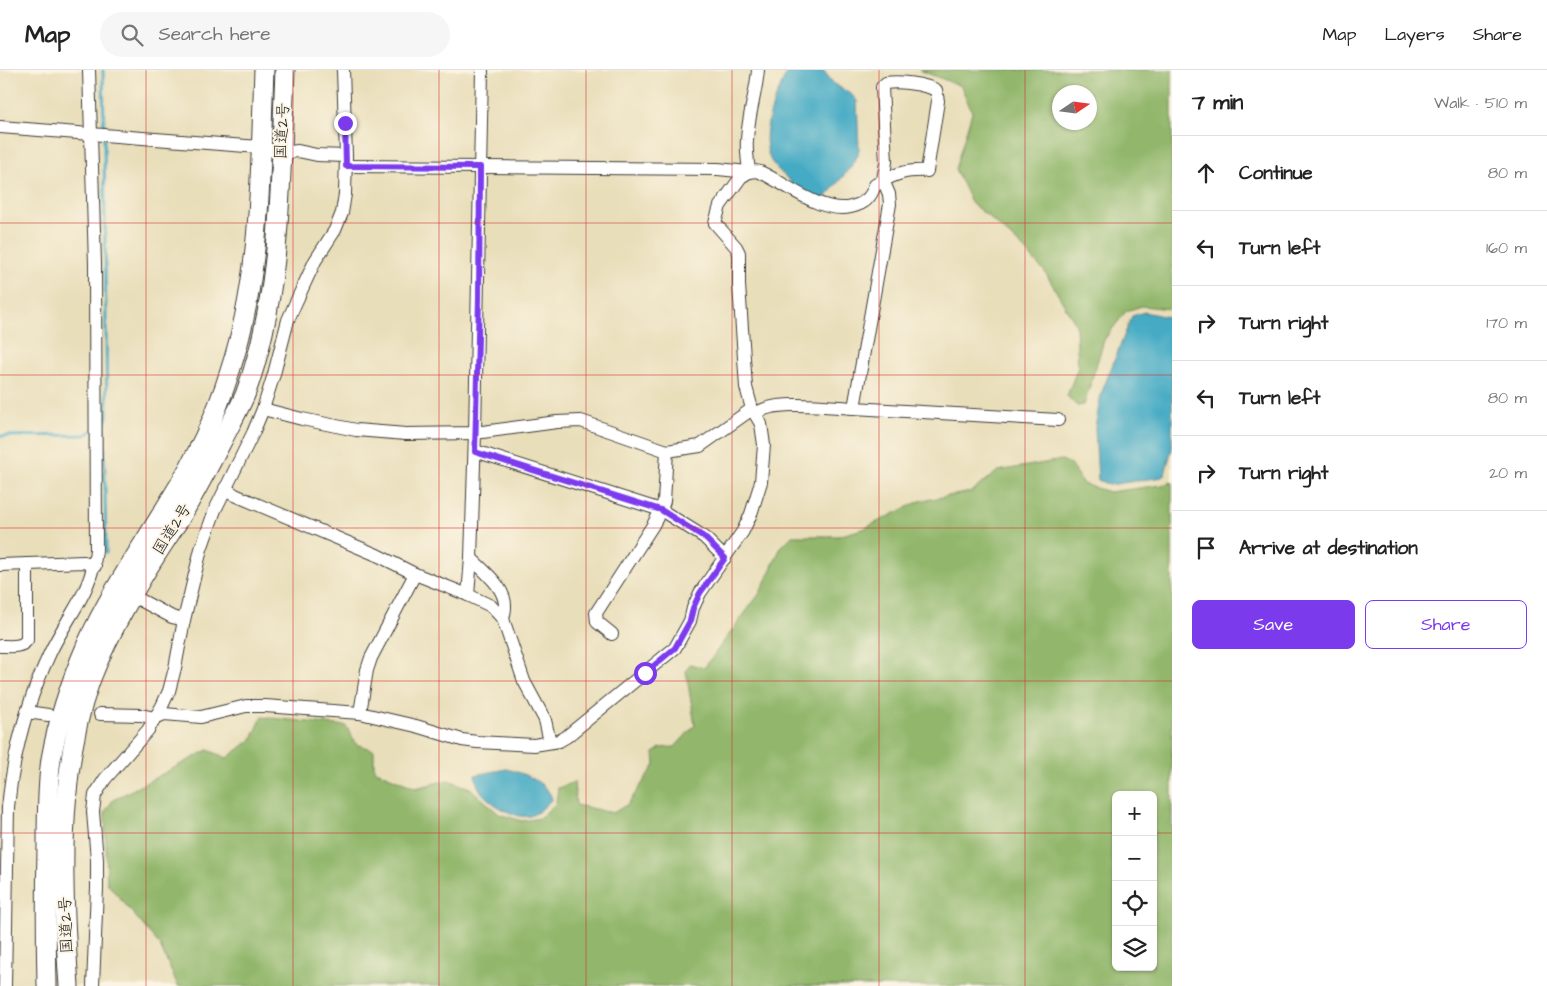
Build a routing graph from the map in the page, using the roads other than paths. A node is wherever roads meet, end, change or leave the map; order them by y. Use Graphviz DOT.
graph roads {
  1 [pos="90,70"];
  2 [pos="264,70"];
  3 [pos="285,70"];
  4 [pos="343,70"];
  5 [pos="482,70"];
  6 [pos="758,70"];
  7 [pos="0,127"];
  8 [pos="94,134"];
  9 [pos="261,147"];
  10 [pos="281,153"];
  11 [pos="346,161"];
  12 [pos="480,167"];
  13 [pos="749,172"];
  14 [pos="884,180"];
  15 [pos="854,408"];
  16 [pos="263,409"];
  17 [pos="754,412"];
  18 [pos="1058,420"];
  19 [pos="475,433"];
  20 [pos="667,451"];
  21 [pos="475,452"];
  22 [pos="225,488"];
  23 [pos="661,510"];
  24 [pos="471,558"];
  25 [pos="725,558"];
  26 [pos="27,564"];
  27 [pos="0,565"];
  28 [pos="95,566"];
  29 [pos="415,574"];
  30 [pos="468,595"];
  31 [pos="132,596"];
  32 [pos="503,619"];
  33 [pos="184,620"];
  34 [pos="612,634"];
  35 [pos="0,646"];
  36 [pos="27,712"];
  37 [pos="360,713"];
  38 [pos="100,714"];
  39 [pos="48,715"];
  40 [pos="155,718"];
  41 [pos="550,742"];
  42 [pos="2,963"];
  43 [pos="5,986"];
  44 [pos="47,986"];
  45 [pos="69,986"];
  46 [pos="93,986"];
  1 -- 8 [label="street"];
  2 -- 9 [label="highway, 国道2号"];
  3 -- 10 [label="highway, 国道2号"];
  4 -- 11 [label="street"];
  5 -- 12 [label="street"];
  6 -- 13 [label="street"];
  7 -- 8 [label="street"];
  8 -- 9 [label="street"];
  8 -- 28 [label="street"];
  9 -- 10 [label="street"];
  9 -- 44 [label="highway, 国道2号"];
  10 -- 11 [label="street"];
  10 -- 31 [label="highway, 国道2号"];
  11 -- 12 [label="street"];
  11 -- 16 [label="street"];
  12 -- 13 [label="street"];
  12 -- 19 [label="street"];
  13 -- 14 [label="street"];
  13 -- 17 [label="street"];
  14 -- 14 [label="street"];
  14 -- 15 [label="street"];
  15 -- 17 [label="street"];
  15 -- 18 [label="street"];
  16 -- 19 [label="street"];
  16 -- 22 [label="street"];
  17 -- 20 [label="street"];
  17 -- 25 [label="street"];
  19 -- 20 [label="street"];
  19 -- 21 [label="street"];
  20 -- 23 [label="street"];
  21 -- 23 [label="street"];
  21 -- 24 [label="street"];
  22 -- 29 [label="street"];
  22 -- 33 [label="street"];
  23 -- 25 [label="street"];
  23 -- 34 [label="street"];
  24 -- 30 [label="street"];
  24 -- 32 [label="street"];
  25 -- 41 [label="street"];
  26 -- 27 [label="street"];
  26 -- 28 [label="street"];
  26 -- 35 [label="street"];
  28 -- 36 [label="street"];
  29 -- 30 [label="street"];
  29 -- 37 [label="street"];
  30 -- 32 [label="street"];
  31 -- 33 [label="street"];
  31 -- 45 [label="highway, 国道2号"];
  32 -- 41 [label="street"];
  33 -- 40 [label="street"];
  36 -- 39 [label="street"];
  36 -- 42 [label="street"];
  37 -- 40 [label="street"];
  37 -- 41 [label="street"];
  38 -- 40 [label="street"];
  40 -- 46 [label="street"];
  42 -- 43 [label="street"];
}
